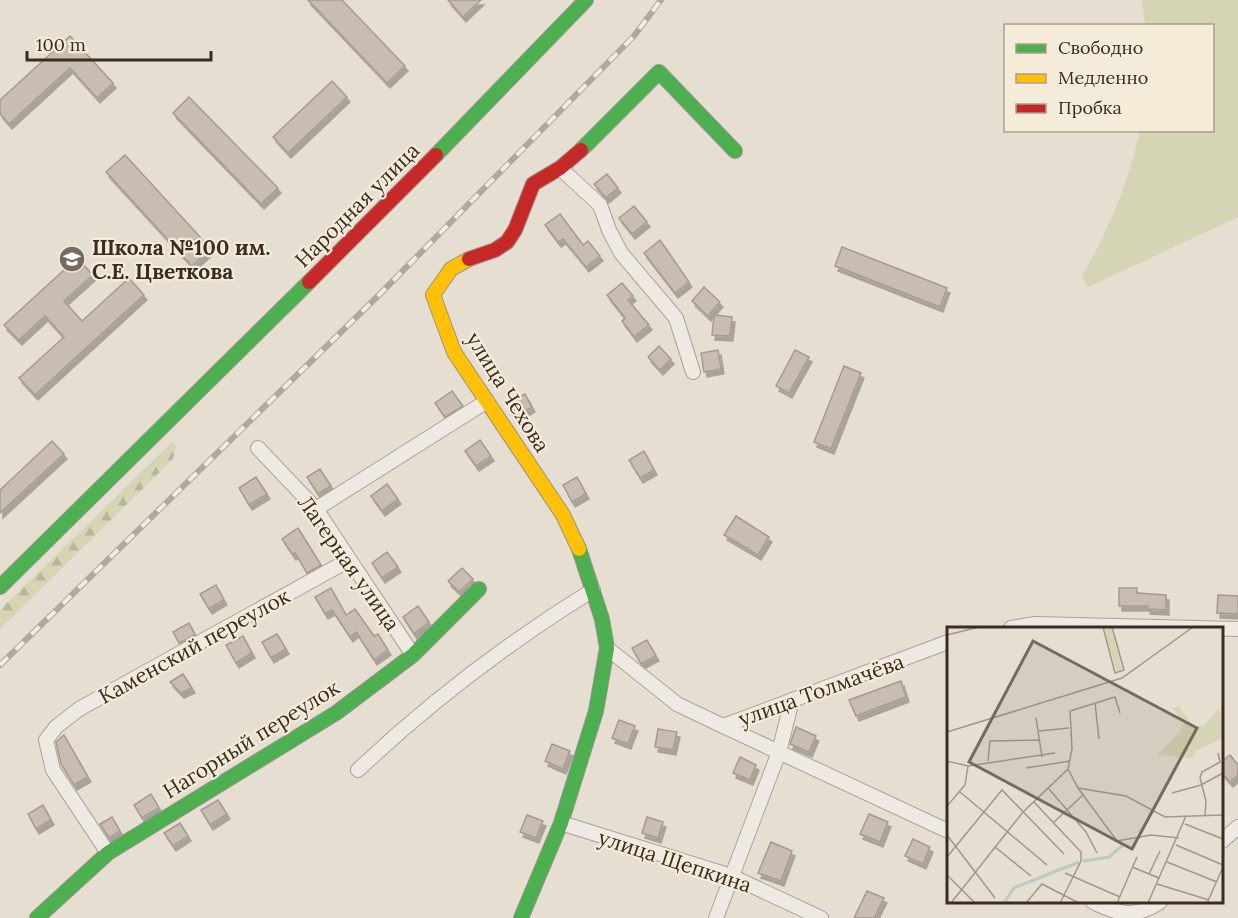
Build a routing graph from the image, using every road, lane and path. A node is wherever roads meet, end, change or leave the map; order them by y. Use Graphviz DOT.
graph roads {
  1 [pos="586,0"];
  2 [pos="735,151"];
  3 [pos="560,168"];
  4 [pos="693,372"];
  5 [pos="487,401"];
  6 [pos="258,448"];
  7 [pos="316,509"];
  8 [pos="349,560"];
  9 [pos="0,587"];
  10 [pos="479,589"];
  11 [pos="593,590"];
  12 [pos="1017,627"];
  13 [pos="1157,627"];
  14 [pos="1223,629"];
  15 [pos="1238,629"];
  16 [pos="947,642"];
  17 [pos="607,648"];
  18 [pos="413,654"];
  19 [pos="792,700"];
  20 [pos="723,726"];
  21 [pos="779,752"];
  22 [pos="358,770"];
  23 [pos="561,824"];
  24 [pos="1238,827"];
  25 [pos="947,831"];
  26 [pos="1223,839"];
  27 [pos="108,853"];
  28 [pos="731,876"];
  29 [pos="1095,903"];
  30 [pos="1159,903"];
  31 [pos="37,918"];
  32 [pos="521,918"];
  33 [pos="716,918"];
  34 [pos="821,918"];
  1 -- 9 [label="street, Народная улица"];
  2 -- 3 [label="street, улица Чехова"];
  3 -- 4 [label="street"];
  3 -- 5 [label="street, улица Чехова"];
  5 -- 7 [label="street"];
  5 -- 11 [label="street, улица Чехова"];
  6 -- 7 [label="street, Лагерная улица"];
  7 -- 8 [label="street, Лагерная улица"];
  8 -- 18 [label="street, Лагерная улица"];
  8 -- 27 [label="street, Каменский переулок"];
  10 -- 18 [label="street, Нагорный переулок"];
  11 -- 17 [label="street, улица Чехова"];
  11 -- 22 [label="street"];
  12 -- 13 [label="street"];
  14 -- 15 [label="street"];
  16 -- 19 [label="street, улица Толмачёва"];
  17 -- 20 [label="street, улица Толмачёва"];
  17 -- 23 [label="street, улица Чехова"];
  18 -- 27 [label="street, Нагорный переулок"];
  19 -- 20 [label="street, улица Толмачёва"];
  19 -- 21 [label="street"];
  20 -- 21 [label="street"];
  21 -- 25 [label="street"];
  21 -- 28 [label="street"];
  23 -- 28 [label="street, улица Щепкина"];
  23 -- 32 [label="street, улица Чехова"];
  24 -- 26 [label="street"];
  27 -- 31 [label="street, Нагорный переулок"];
  28 -- 33 [label="street"];
  28 -- 34 [label="street, улица Щепкина"];
  29 -- 30 [label="street"];
}
